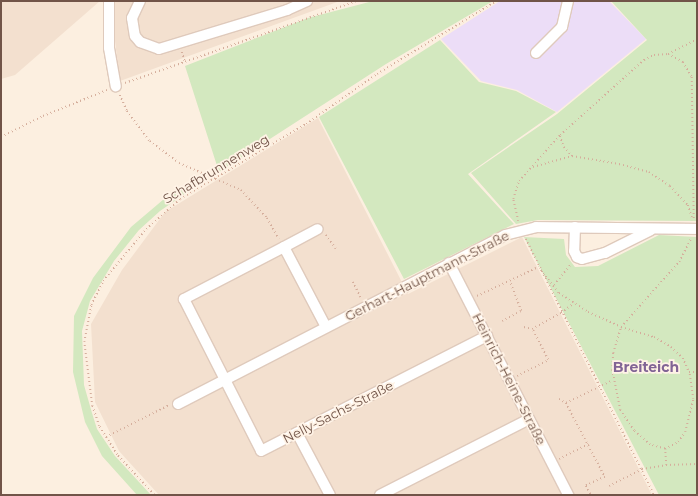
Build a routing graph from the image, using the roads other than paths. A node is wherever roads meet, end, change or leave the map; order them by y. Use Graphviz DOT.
graph roads {
  1 [pos="109,1"];
  2 [pos="140,1"];
  3 [pos="307,1"];
  4 [pos="568,1"];
  5 [pos="536,53"];
  6 [pos="116,86"];
  7 [pos="575,227"];
  8 [pos="318,229"];
  9 [pos="653,229"];
  10 [pos="696,229"];
  11 [pos="284,247"];
  12 [pos="450,263"];
  13 [pos="326,327"];
  14 [pos="487,336"];
  15 [pos="225,380"];
  16 [pos="178,404"];
  17 [pos="529,419"];
  18 [pos="297,433"];
  19 [pos="330,495"];
  20 [pos="380,495"];
  21 [pos="568,495"];
  1 -- 6 [label="street"];
  2 -- 3 [label="street"];
  4 -- 5 [label="street"];
  7 -- 9 [label="street, Gerhart-Hauptmann-Straße"];
  7 -- 9 [label="street"];
  7 -- 12 [label="street, Gerhart-Hauptmann-Straße"];
  8 -- 11 [label="street"];
  9 -- 10 [label="street, Gerhart-Hauptmann-Straße"];
  11 -- 13 [label="street"];
  11 -- 15 [label="street"];
  12 -- 13 [label="street, Gerhart-Hauptmann-Straße"];
  12 -- 14 [label="street, Heinrich-Heine-Straße"];
  13 -- 15 [label="street, Gerhart-Hauptmann-Straße"];
  14 -- 17 [label="street, Heinrich-Heine-Straße"];
  14 -- 18 [label="street, Nelly-Sachs-Straße"];
  15 -- 16 [label="street, Gerhart-Hauptmann-Straße"];
  15 -- 18 [label="street, Nelly-Sachs-Straße"];
  17 -- 20 [label="street"];
  17 -- 21 [label="street, Heinrich-Heine-Straße"];
  18 -- 19 [label="street"];
}
